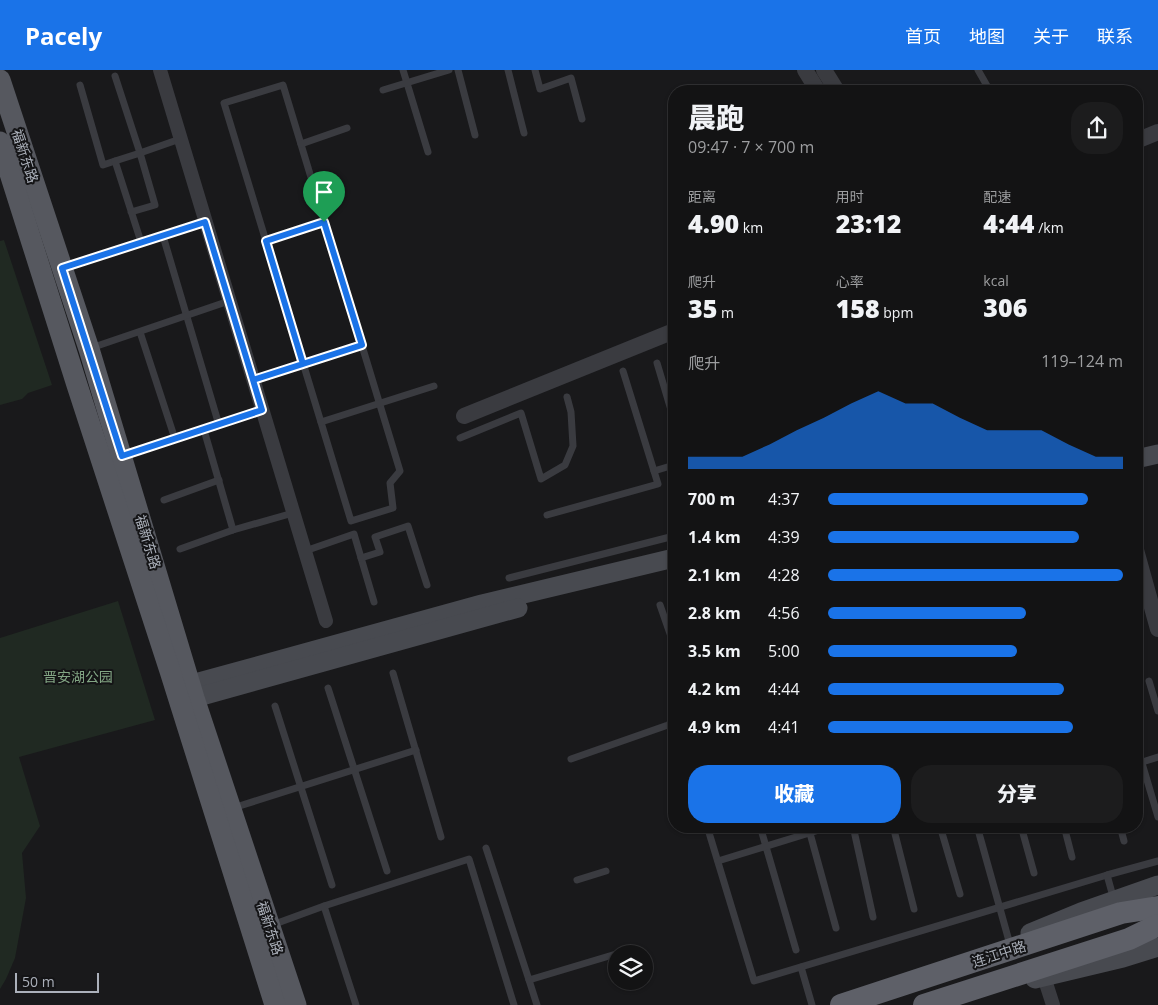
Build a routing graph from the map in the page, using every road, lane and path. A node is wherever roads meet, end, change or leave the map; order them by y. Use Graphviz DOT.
graph roads {
  1 [pos="160,70"];
  2 [pos="403,70"];
  3 [pos="449,70"];
  4 [pos="458,70"];
  5 [pos="508,70"];
  6 [pos="535,70"];
  7 [pos="805,70"];
  8 [pos="824,70"];
  9 [pos="978,70"];
  10 [pos="115,76"];
  11 [pos="0,80"];
  12 [pos="407,83"];
  13 [pos="80,85"];
  14 [pos="814,85"];
  15 [pos="833,85"];
  16 [pos="987,85"];
  17 [pos="383,90"];
  18 [pos="582,119"];
  19 [pos="347,128"];
  20 [pos="524,132"];
  21 [pos="1158,132"];
  22 [pos="475,136"];
  23 [pos="1143,138"];
  24 [pos="180,139"];
  25 [pos="0,142"];
  26 [pos="301,144"];
  27 [pos="428,152"];
  28 [pos="140,153"];
  29 [pos="115,161"];
  30 [pos="131,212"];
  31 [pos="205,222"];
  32 [pos="324,222"];
  33 [pos="163,236"];
  34 [pos="266,241"];
  35 [pos="141,242"];
  36 [pos="62,268"];
  37 [pos="229,301"];
  38 [pos="186,316"];
  39 [pos="140,332"];
  40 [pos="668,332"];
  41 [pos="362,345"];
  42 [pos="88,349"];
  43 [pos="657,363"];
  44 [pos="303,364"];
  45 [pos="623,371"];
  46 [pos="253,380"];
  47 [pos="434,386"];
  48 [pos="567,397"];
  49 [pos="668,400"];
  50 [pos="380,404"];
  51 [pos="262,410"];
  52 [pos="464,416"];
  53 [pos="321,422"];
  54 [pos="219,425"];
  55 [pos="204,430"];
  56 [pos="460,438"];
  57 [pos="175,440"];
  58 [pos="1158,441"];
  59 [pos="1143,444"];
  60 [pos="1158,454"];
  61 [pos="122,456"];
  62 [pos="1143,457"];
  63 [pos="668,467"];
  64 [pos="654,471"];
  65 [pos="219,480"];
  66 [pos="164,500"];
  67 [pos="293,513"];
  68 [pos="547,515"];
  69 [pos="234,530"];
  70 [pos="668,538"];
  71 [pos="180,549"];
  72 [pos="305,551"];
  73 [pos="361,558"];
  74 [pos="668,559"];
  75 [pos="668,572"];
  76 [pos="1143,575"];
  77 [pos="509,578"];
  78 [pos="427,586"];
  79 [pos="374,602"];
  80 [pos="660,605"];
  81 [pos="326,620"];
  82 [pos="668,628"];
  83 [pos="1158,629"];
  84 [pos="393,673"];
  85 [pos="1149,682"];
  86 [pos="328,688"];
  87 [pos="185,693"];
  88 [pos="275,706"];
  89 [pos="1158,711"];
  90 [pos="668,725"];
  91 [pos="416,750"];
  92 [pos="1158,757"];
  93 [pos="571,759"];
  94 [pos="1143,762"];
  95 [pos="354,769"];
  96 [pos="1143,774"];
  97 [pos="301,786"];
  98 [pos="231,808"];
  99 [pos="1158,817"];
  100 [pos="709,833"];
  101 [pos="762,833"];
  102 [pos="801,833"];
  103 [pos="810,833"];
  104 [pos="855,833"];
  105 [pos="895,833"];
  106 [pos="942,833"];
  107 [pos="979,833"];
  108 [pos="1023,833"];
  109 [pos="1066,833"];
  110 [pos="1122,833"];
  111 [pos="441,837"];
  112 [pos="1124,841"];
  113 [pos="767,846"];
  114 [pos="486,848"];
  115 [pos="1072,857"];
  116 [pos="718,861"];
  117 [pos="1158,861"];
  118 [pos="387,871"];
  119 [pos="606,871"];
  120 [pos="1034,873"];
  121 [pos="1107,875"];
  122 [pos="576,880"];
  123 [pos="332,884"];
  124 [pos="1158,885"];
  125 [pos="960,894"];
  126 [pos="1158,894"];
  127 [pos="324,906"];
  128 [pos="1000,907"];
  129 [pos="1118,907"];
  130 [pos="1158,907"];
  131 [pos="914,910"];
  132 [pos="873,917"];
  133 [pos="1158,925"];
  134 [pos="269,926"];
  135 [pos="836,928"];
  136 [pos="1158,935"];
  137 [pos="1129,939"];
  138 [pos="1009,941"];
  139 [pos="1158,948"];
  140 [pos="796,950"];
  141 [pos="608,957"];
  142 [pos="801,967"];
  143 [pos="1044,977"];
  144 [pos="529,980"];
  145 [pos="912,982"];
  146 [pos="274,1002"];
  147 [pos="296,1005"];
  148 [pos="356,1005"];
  149 [pos="514,1005"];
  150 [pos="537,1005"];
  151 [pos="812,1005"];
  152 [pos="841,1005"];
  153 [pos="924,1005"];
  154 [pos="1053,1005"];
  1 -- 24 [label="street"];
  2 -- 12 [label="lane"];
  3 -- 12 [label="lane"];
  4 -- 22 [label="lane"];
  5 -- 20 [label="lane"];
  6 -- 18 [label="lane"];
  7 -- 14 [label="street"];
  8 -- 15 [label="street"];
  9 -- 16 [label="lane"];
  10 -- 28 [label="lane"];
  11 -- 36 [label="main road, 福新东路"];
  12 -- 17 [label="lane"];
  12 -- 27 [label="lane"];
  13 -- 29 [label="lane"];
  19 -- 26 [label="lane"];
  21 -- 23 [label="street"];
  24 -- 28 [label="lane"];
  24 -- 31 [label="street"];
  25 -- 87 [label="main road, 福新东路"];
  26 -- 32 [label="lane"];
  26 -- 34 [label="lane"];
  28 -- 29 [label="lane"];
  28 -- 30 [label="lane"];
  29 -- 30 [label="lane"];
  30 -- 35 [label="lane"];
  31 -- 33 [label="lane"];
  31 -- 37 [label="street"];
  32 -- 34 [label="lane"];
  32 -- 41 [label="lane"];
  33 -- 35 [label="lane"];
  33 -- 38 [label="lane"];
  34 -- 44 [label="lane"];
  35 -- 36 [label="lane"];
  36 -- 42 [label="main road, 福新东路"];
  37 -- 38 [label="lane"];
  37 -- 46 [label="street"];
  38 -- 39 [label="lane"];
  38 -- 54 [label="lane"];
  39 -- 42 [label="lane"];
  39 -- 57 [label="lane"];
  40 -- 52 [label="street"];
  41 -- 44 [label="lane"];
  41 -- 50 [label="lane"];
  42 -- 61 [label="main road, 福新东路"];
  43 -- 49 [label="lane"];
  44 -- 46 [label="lane"];
  44 -- 53 [label="lane"];
  45 -- 64 [label="lane"];
  46 -- 51 [label="street"];
  47 -- 50 [label="lane"];
  48 -- 56 [label="lane"];
  50 -- 53 [label="lane"];
  50 -- 53 [label="lane"];
  51 -- 54 [label="lane"];
  51 -- 67 [label="street"];
  54 -- 55 [label="lane"];
  55 -- 57 [label="lane"];
  55 -- 65 [label="lane"];
  57 -- 61 [label="lane"];
  58 -- 59 [label="main road"];
  60 -- 62 [label="main road"];
  61 -- 87 [label="main road, 福新东路"];
  63 -- 64 [label="lane"];
  64 -- 68 [label="lane"];
  65 -- 66 [label="lane"];
  65 -- 69 [label="lane"];
  67 -- 69 [label="lane"];
  67 -- 72 [label="street"];
  69 -- 71 [label="lane"];
  70 -- 77 [label="lane"];
  72 -- 73 [label="lane"];
  72 -- 81 [label="street"];
  73 -- 78 [label="lane"];
  73 -- 79 [label="lane"];
  74 -- 87 [label="main road"];
  75 -- 87 [label="main road"];
  76 -- 83 [label="street"];
  80 -- 82 [label="lane"];
  84 -- 91 [label="lane"];
  85 -- 89 [label="lane"];
  86 -- 95 [label="lane"];
  87 -- 98 [label="main road, 福新东路"];
  87 -- 146 [label="main road, 福新东路"];
  88 -- 97 [label="lane"];
  90 -- 93 [label="lane"];
  91 -- 95 [label="lane"];
  91 -- 111 [label="lane"];
  92 -- 94 [label="lane"];
  95 -- 97 [label="lane"];
  95 -- 118 [label="lane"];
  96 -- 99 [label="lane"];
  97 -- 98 [label="lane"];
  97 -- 123 [label="lane"];
  98 -- 134 [label="main road, 福新东路"];
  100 -- 116 [label="lane"];
  101 -- 113 [label="lane"];
  102 -- 113 [label="lane"];
  103 -- 135 [label="lane"];
  104 -- 132 [label="lane"];
  105 -- 131 [label="lane"];
  106 -- 125 [label="lane"];
  107 -- 128 [label="lane"];
  108 -- 120 [label="lane"];
  109 -- 115 [label="lane"];
  110 -- 112 [label="lane"];
  113 -- 116 [label="lane"];
  113 -- 140 [label="lane"];
  114 -- 144 [label="lane"];
  116 -- 142 [label="lane"];
  117 -- 121 [label="lane"];
  119 -- 122 [label="lane"];
  121 -- 128 [label="lane"];
  121 -- 129 [label="lane"];
  124 -- 129 [label="main road"];
  126 -- 129 [label="highway"];
  127 -- 134 [label="lane"];
  127 -- 148 [label="lane"];
  127 -- 149 [label="lane"];
  128 -- 138 [label="lane"];
  128 -- 142 [label="lane"];
  129 -- 130 [label="highway, 连江中路"];
  129 -- 138 [label="main road"];
  129 -- 145 [label="highway, 连江中路"];
  133 -- 137 [label="highway, 连江中路"];
  134 -- 147 [label="main road, 福新东路"];
  136 -- 137 [label="highway"];
  137 -- 153 [label="highway, 连江中路"];
  138 -- 145 [label="main road"];
  139 -- 143 [label="main road"];
  141 -- 144 [label="lane"];
  142 -- 151 [label="lane"];
  143 -- 153 [label="main road"];
  143 -- 154 [label="street"];
  144 -- 150 [label="lane"];
  145 -- 152 [label="highway, 连江中路"];
}
